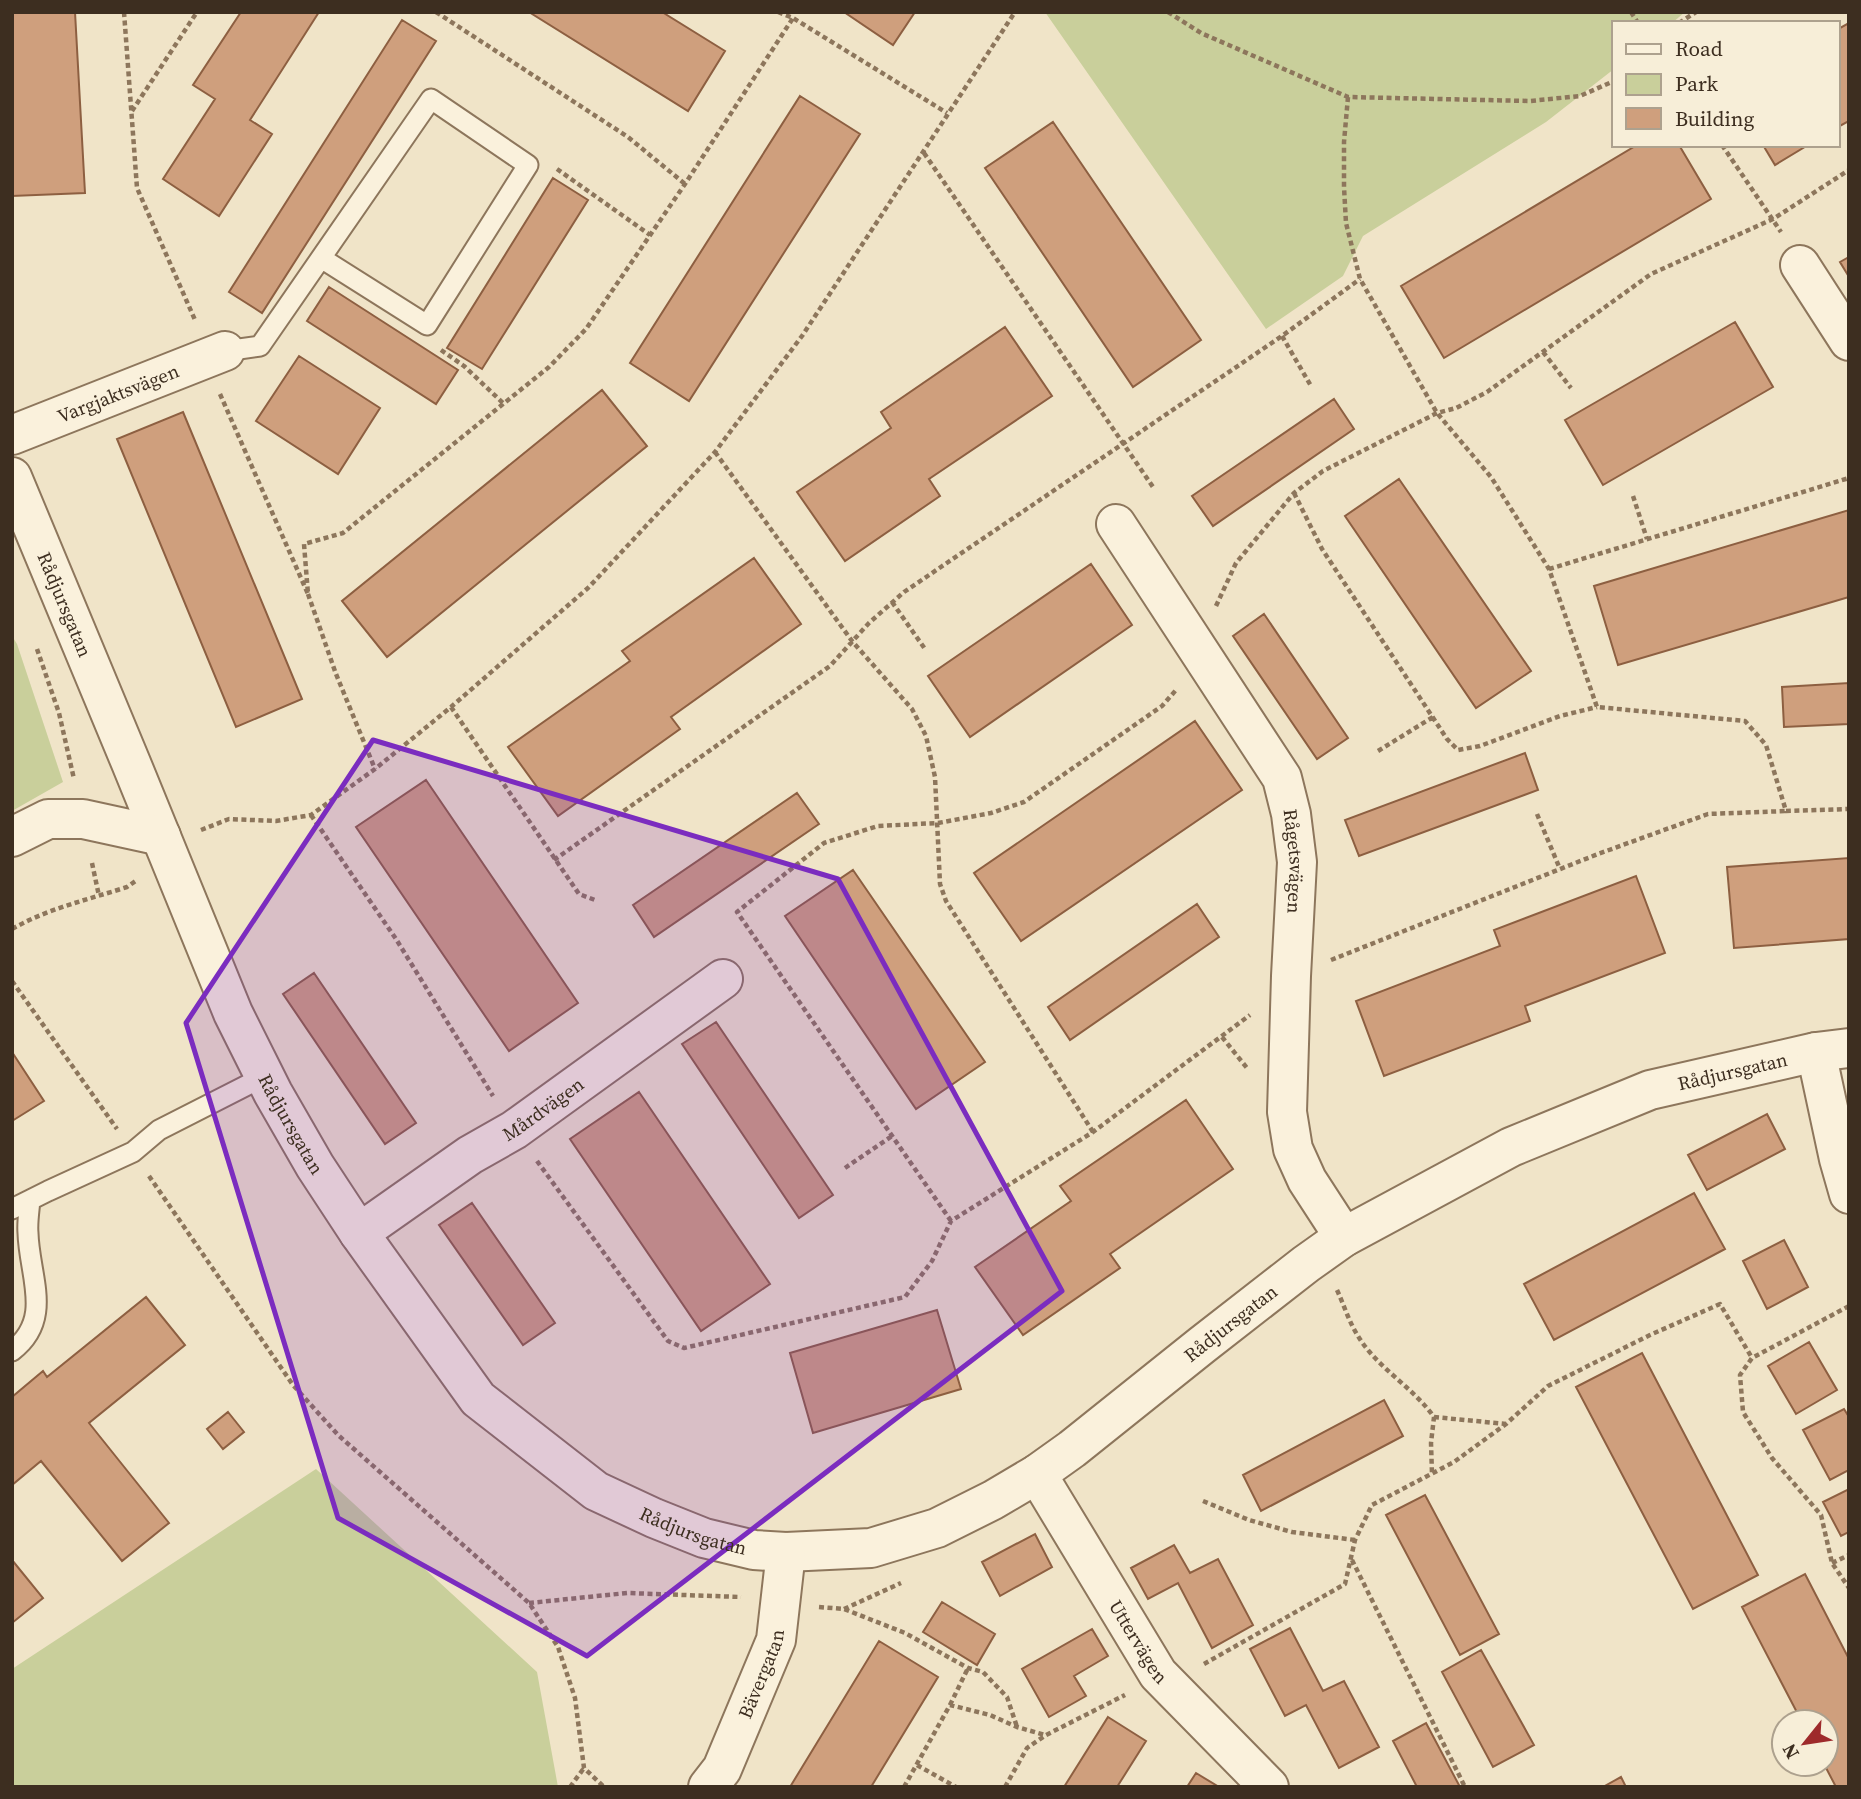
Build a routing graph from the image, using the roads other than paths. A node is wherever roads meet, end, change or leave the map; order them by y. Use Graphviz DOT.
graph roads {
  1 [pos="321,258"];
  2 [pos="1800,265"];
  3 [pos="1849,341"];
  4 [pos="225,351"];
  5 [pos="12,435"];
  6 [pos="12,477"];
  7 [pos="1116,524"];
  8 [pos="161,836"];
  9 [pos="12,837"];
  10 [pos="723,979"];
  11 [pos="1832,1050"];
  12 [pos="265,1076"];
  13 [pos="1849,1194"];
  14 [pos="21,1205"];
  15 [pos="359,1233"];
  16 [pos="1344,1237"];
  17 [pos="12,1352"];
  18 [pos="1037,1474"];
  19 [pos="786,1552"];
  20 [pos="708,1787"];
  21 [pos="1269,1787"];
  1 -- 1 [label="lane"];
  1 -- 4 [label="lane"];
  2 -- 3 [label="street"];
  4 -- 5 [label="street, Vargjaktsvägen"];
  6 -- 8 [label="street, Rådjursgatan"];
  7 -- 16 [label="street, Rågetsvägen"];
  8 -- 9 [label="street"];
  8 -- 12 [label="street, Rådjursgatan"];
  10 -- 15 [label="street, Mårdvägen"];
  11 -- 13 [label="street"];
  11 -- 16 [label="street, Rådjursgatan"];
  12 -- 14 [label="lane"];
  12 -- 15 [label="street, Rådjursgatan"];
  14 -- 17 [label="lane"];
  15 -- 19 [label="street, Rådjursgatan"];
  16 -- 18 [label="street, Rådjursgatan"];
  18 -- 19 [label="street, Rådjursgatan"];
  18 -- 21 [label="street, Uttervägen"];
  19 -- 20 [label="street, Bävergatan"];
}
